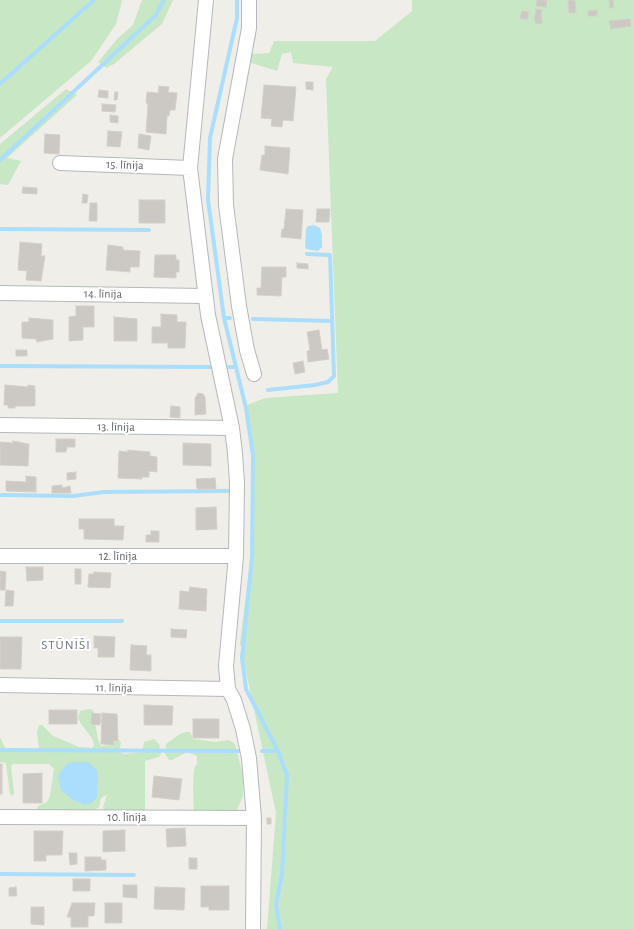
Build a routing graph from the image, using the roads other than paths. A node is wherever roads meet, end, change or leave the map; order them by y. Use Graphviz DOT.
graph roads {
  1 [pos="206,0"];
  2 [pos="249,0"];
  3 [pos="60,162"];
  4 [pos="190,168"];
  5 [pos="0,293"];
  6 [pos="206,296"];
  7 [pos="254,374"];
  8 [pos="0,426"];
  9 [pos="232,428"];
  10 [pos="0,556"];
  11 [pos="236,556"];
  12 [pos="0,685"];
  13 [pos="228,689"];
  14 [pos="0,817"];
  15 [pos="254,818"];
  16 [pos="253,929"];
  1 -- 4 [label="street"];
  2 -- 7 [label="street"];
  3 -- 4 [label="street, 15. līnija"];
  4 -- 6 [label="street"];
  5 -- 6 [label="street, 14. līnija"];
  6 -- 9 [label="street"];
  8 -- 9 [label="street, 13. līnija"];
  9 -- 11 [label="street"];
  10 -- 11 [label="street, 12. līnija"];
  11 -- 13 [label="street"];
  12 -- 13 [label="street, 11. līnija"];
  13 -- 15 [label="street"];
  14 -- 15 [label="street, 10. līnija"];
  15 -- 16 [label="street"];
}
